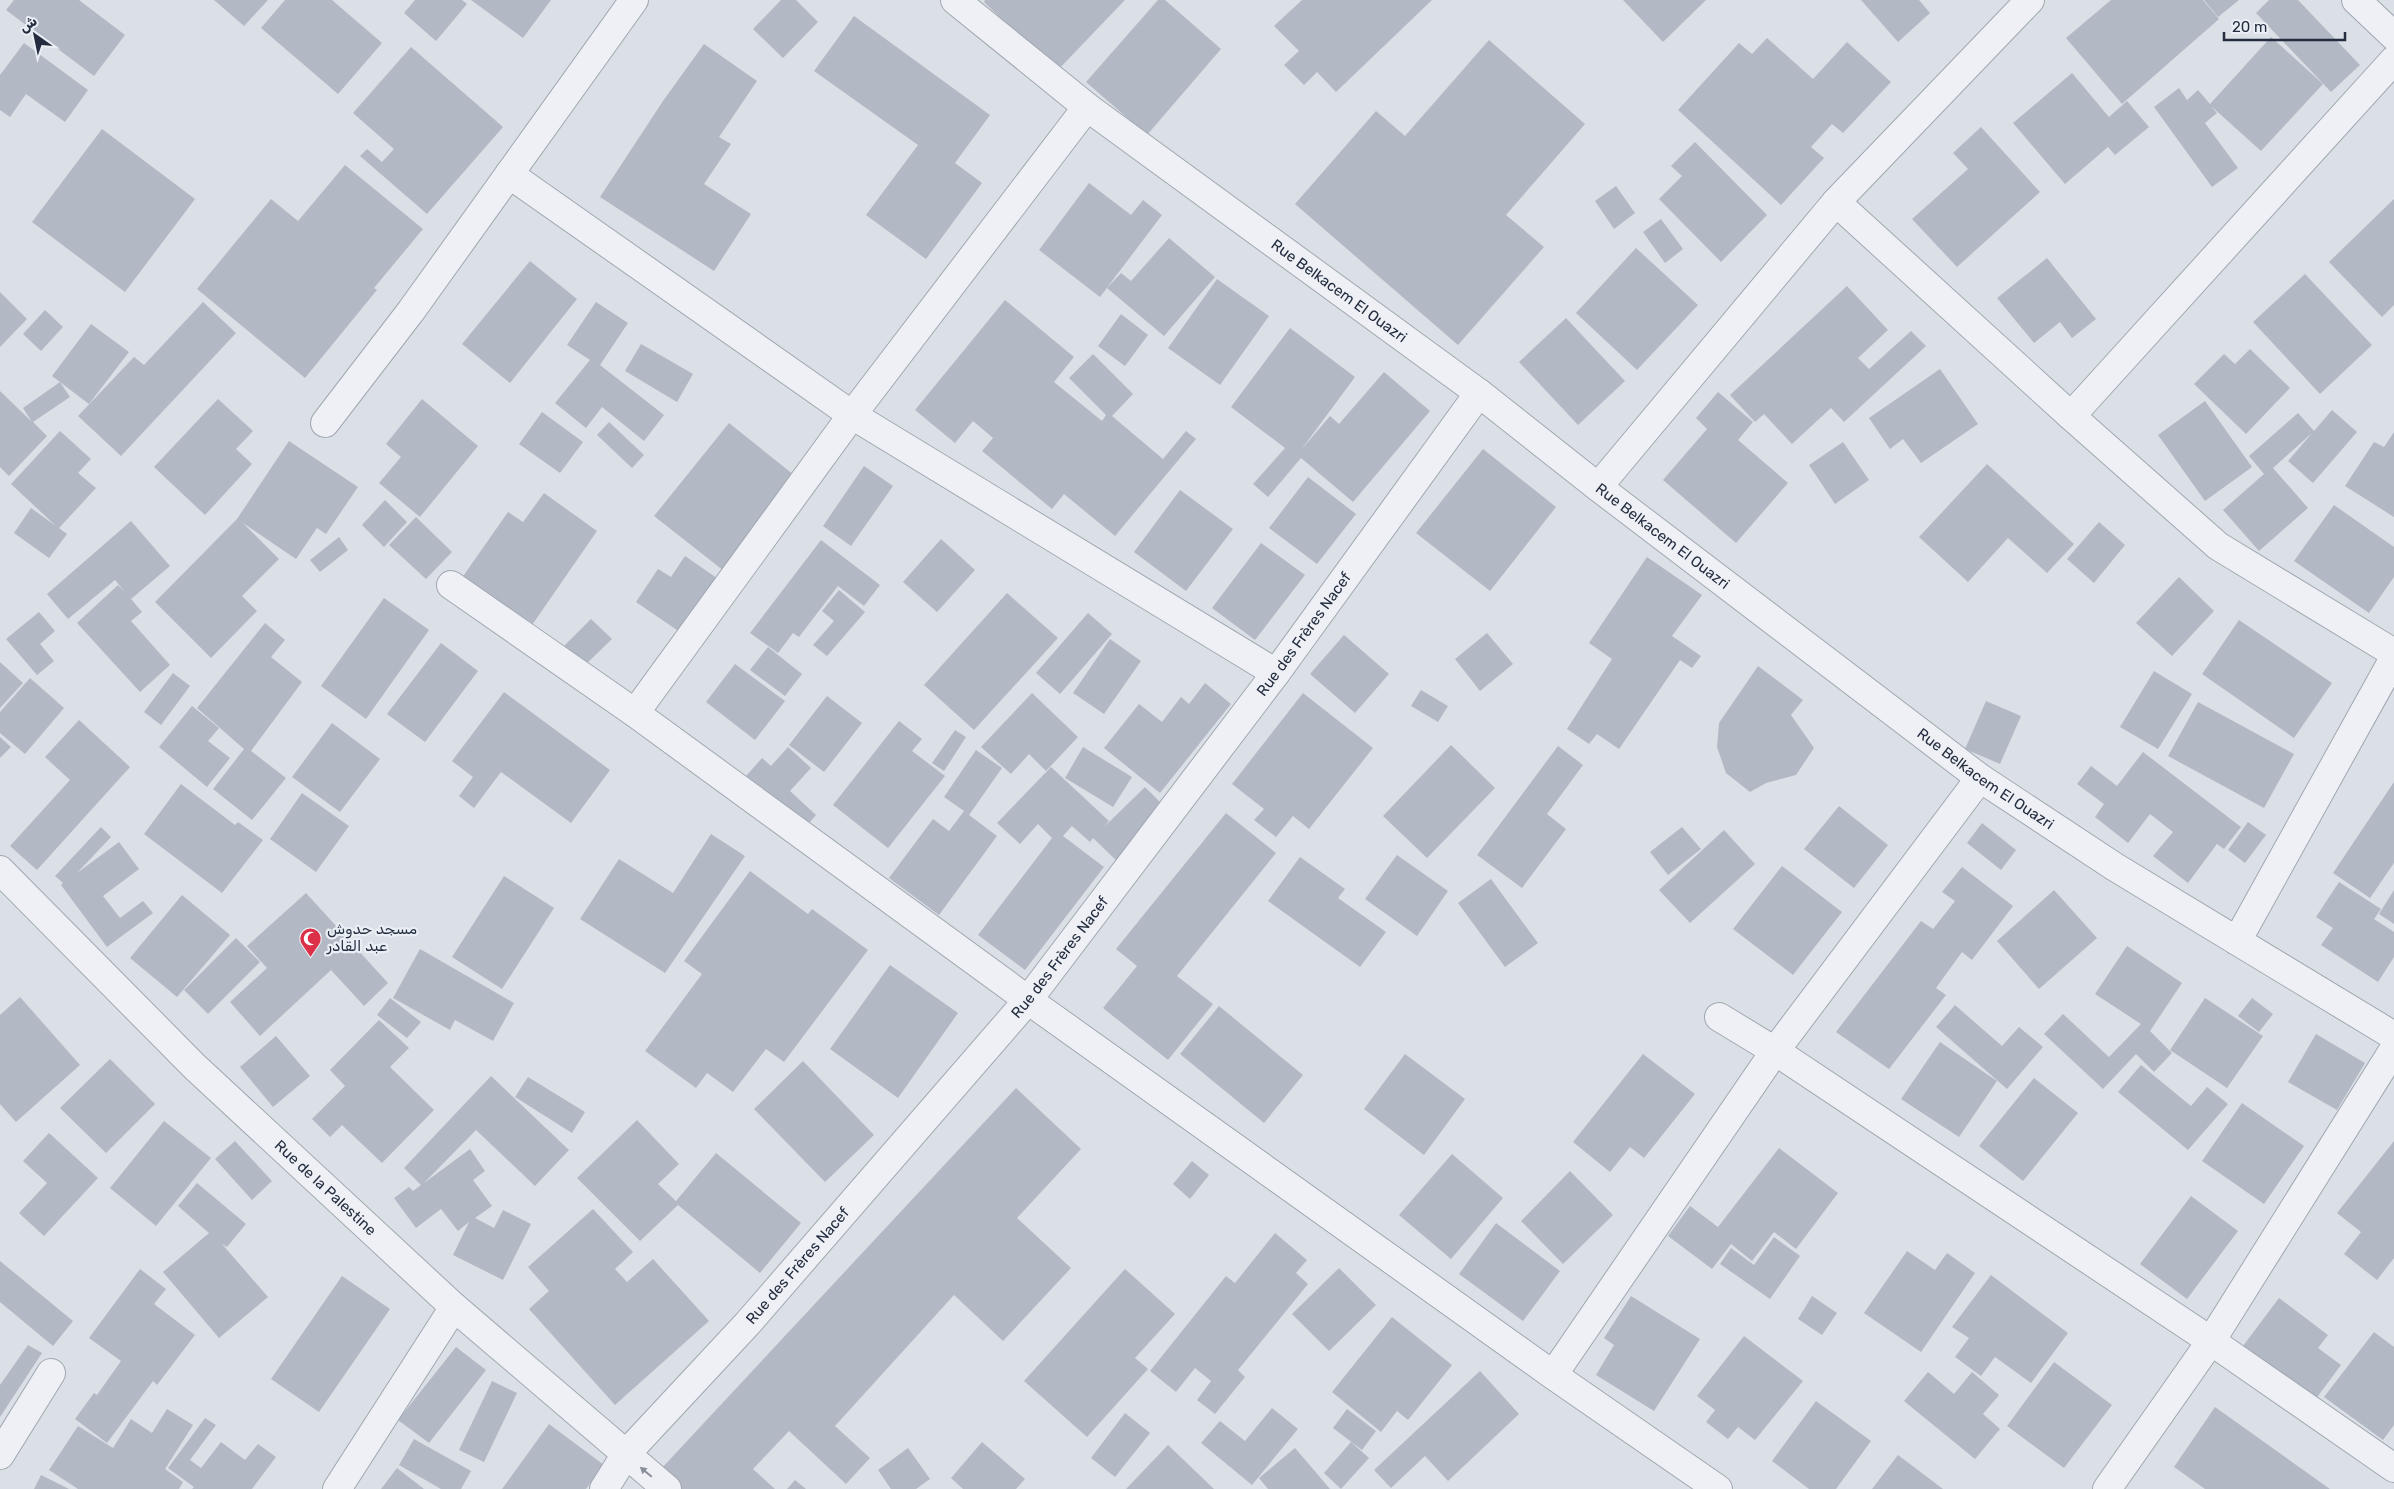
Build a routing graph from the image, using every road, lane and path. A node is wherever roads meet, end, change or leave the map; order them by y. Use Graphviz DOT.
graph roads {
  1 [pos="634,0"];
  2 [pos="955,0"];
  3 [pos="2030,0"];
  4 [pos="2356,0"];
  5 [pos="2394,36"];
  6 [pos="2394,60"];
  7 [pos="1087,107"];
  8 [pos="509,174"];
  9 [pos="1836,202"];
  10 [pos="1479,393"];
  11 [pos="852,416"];
  12 [pos="2071,416"];
  13 [pos="325,423"];
  14 [pos="1598,488"];
  15 [pos="451,585"];
  16 [pos="2394,653"];
  17 [pos="2394,658"];
  18 [pos="1276,673"];
  19 [pos="635,713"];
  20 [pos="1980,778"];
  21 [pos="0,870"];
  22 [pos="2237,942"];
  23 [pos="1028,1000"];
  24 [pos="1720,1017"];
  25 [pos="2394,1036"];
  26 [pos="2394,1049"];
  27 [pos="1775,1051"];
  28 [pos="454,1307"];
  29 [pos="2211,1341"];
  30 [pos="51,1373"];
  31 [pos="1553,1375"];
  32 [pos="626,1454"];
  33 [pos="0,1455"];
  34 [pos="2394,1468"];
  35 [pos="336,1489"];
  36 [pos="604,1489"];
  37 [pos="667,1489"];
  38 [pos="1718,1489"];
  39 [pos="2107,1489"];
  1 -- 8 [label="street"];
  2 -- 7 [label="street, Rue Belkacem El Ouazri"];
  3 -- 9 [label="street"];
  4 -- 5 [label="street"];
  6 -- 12 [label="street"];
  7 -- 10 [label="street, Rue Belkacem El Ouazri"];
  7 -- 11 [label="street"];
  8 -- 11 [label="street"];
  8 -- 13 [label="street"];
  9 -- 12 [label="street"];
  9 -- 14 [label="street"];
  10 -- 14 [label="street, Rue Belkacem El Ouazri"];
  10 -- 18 [label="street, Rue des Frères Nacef"];
  11 -- 18 [label="street"];
  11 -- 19 [label="street"];
  12 -- 16 [label="street"];
  14 -- 20 [label="street, Rue Belkacem El Ouazri"];
  15 -- 19 [label="street"];
  17 -- 22 [label="street"];
  18 -- 23 [label="street, Rue des Frères Nacef"];
  19 -- 23 [label="street"];
  20 -- 22 [label="street, Rue Belkacem El Ouazri"];
  20 -- 27 [label="street"];
  21 -- 28 [label="street, Rue de la Palestine"];
  22 -- 25 [label="street, Rue Belkacem El Ouazri"];
  23 -- 31 [label="street"];
  23 -- 32 [label="street, Rue des Frères Nacef"];
  24 -- 27 [label="street"];
  26 -- 29 [label="street"];
  27 -- 29 [label="street"];
  27 -- 31 [label="street"];
  28 -- 32 [label="street, Rue de la Palestine"];
  28 -- 35 [label="street"];
  29 -- 34 [label="street"];
  29 -- 39 [label="street"];
  30 -- 33 [label="street"];
  31 -- 38 [label="street"];
  32 -- 36 [label="street, Rue des Frères Nacef"];
  37 -- 32 [label="street, Rue de la Palestine, one-way"];
}
